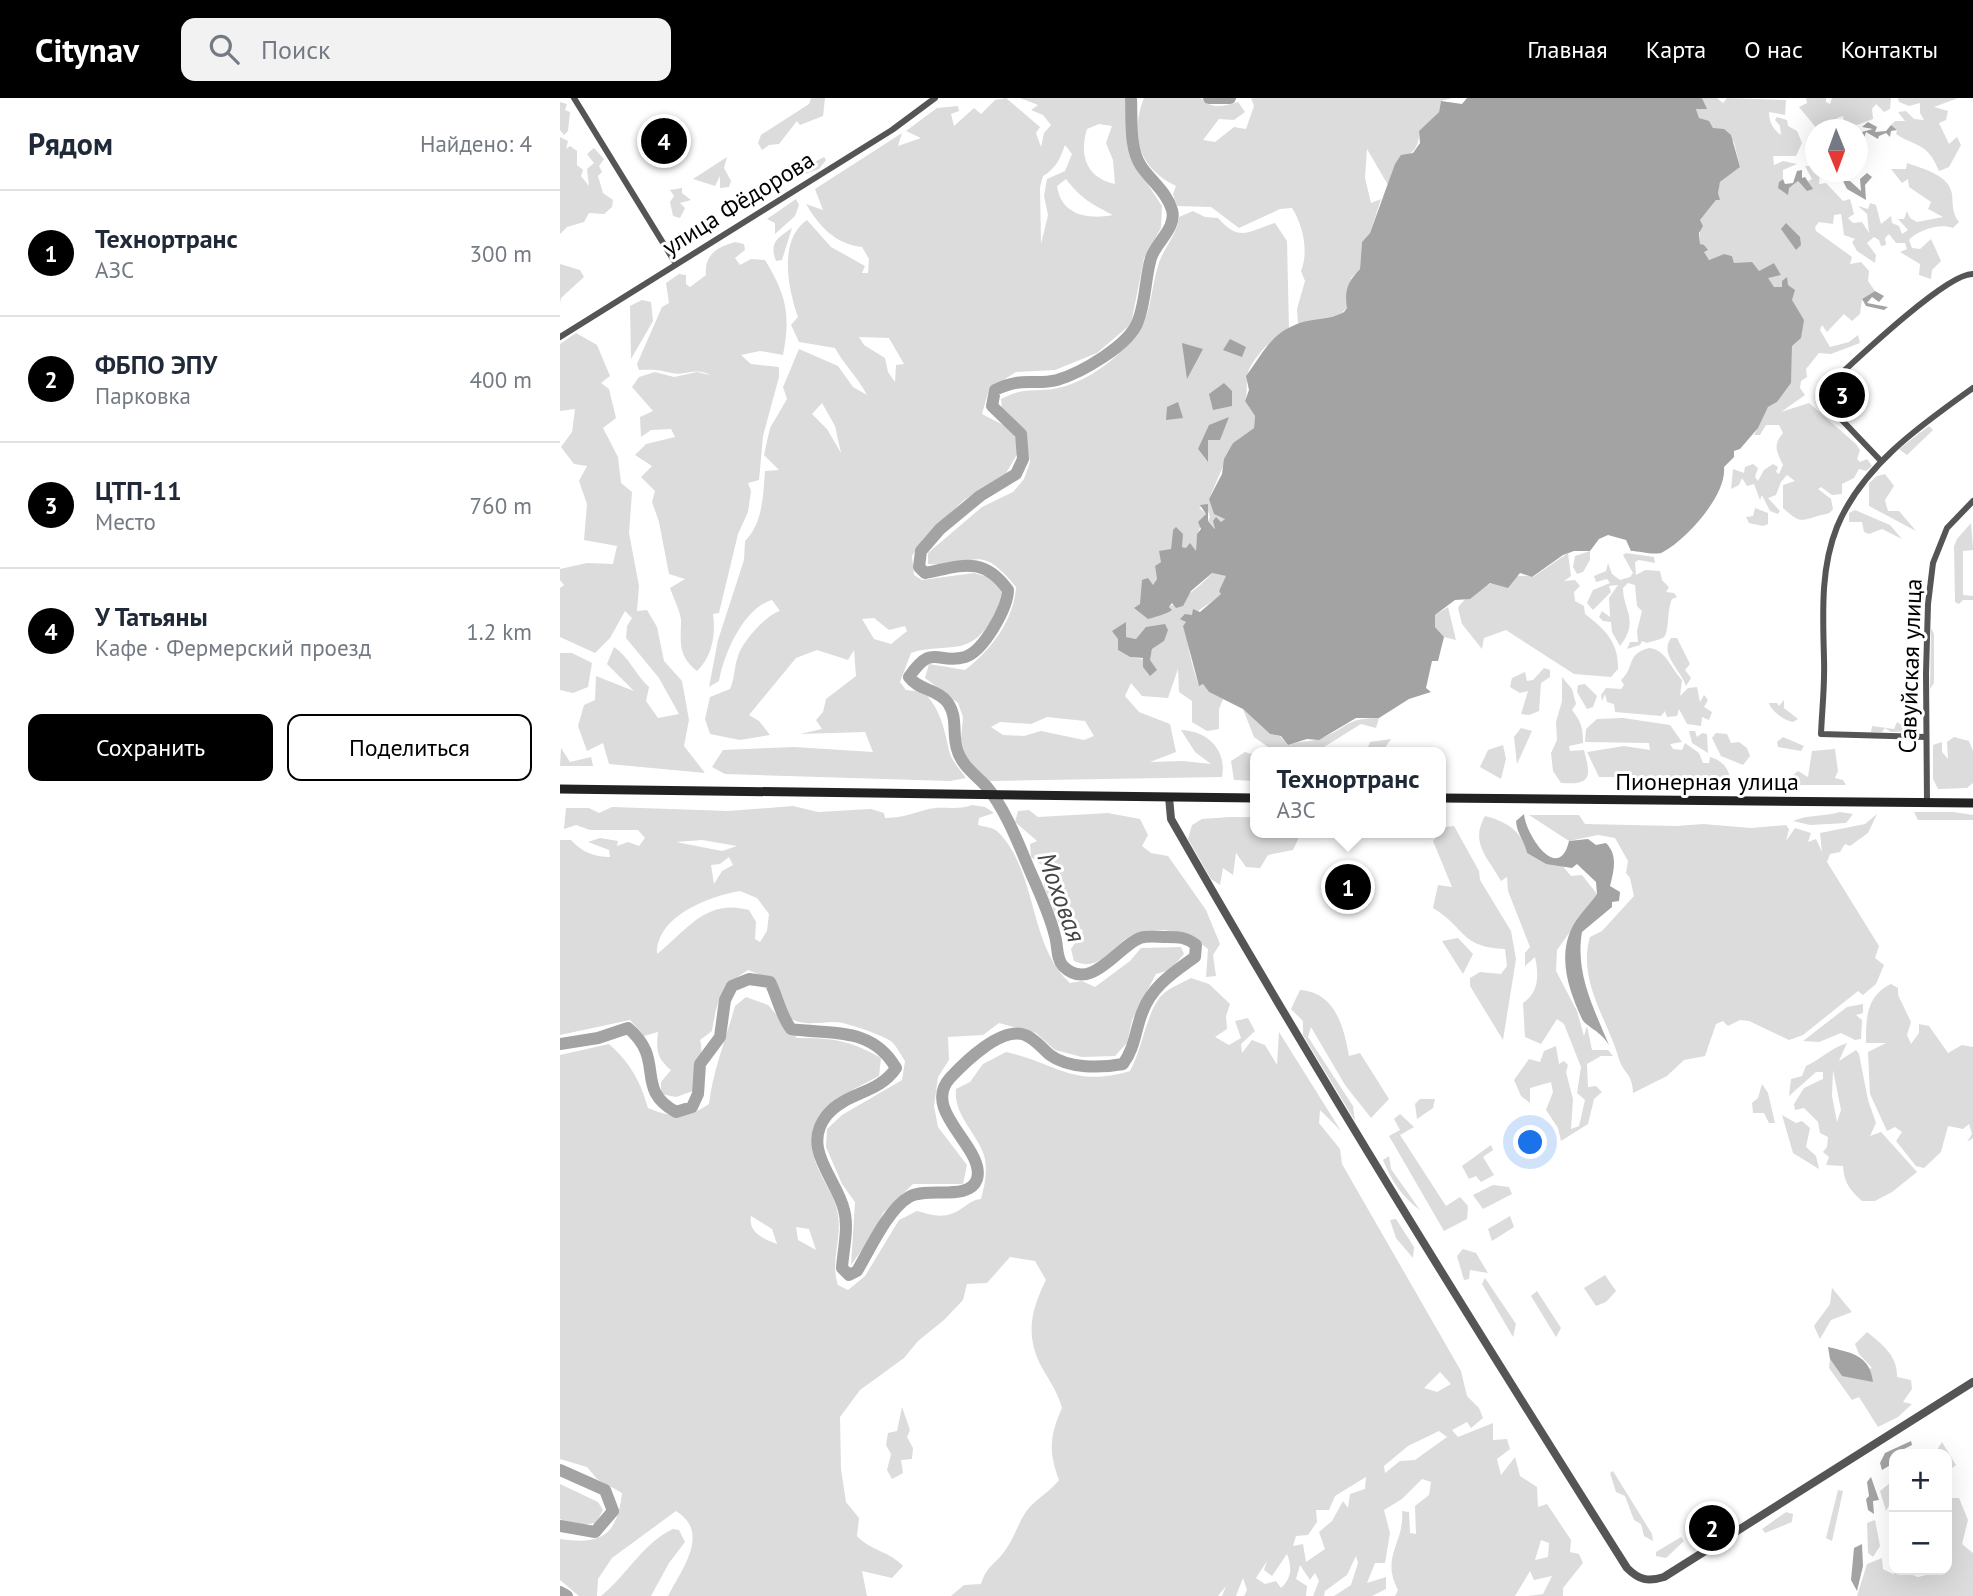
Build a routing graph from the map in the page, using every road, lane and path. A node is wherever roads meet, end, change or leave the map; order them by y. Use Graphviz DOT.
graph roads {
  1 [pos="574,98"];
  2 [pos="935,98"];
  3 [pos="676,264"];
  4 [pos="1973,274"];
  5 [pos="560,337"];
  6 [pos="1973,388"];
  7 [pos="1881,461"];
  8 [pos="1973,502"];
  9 [pos="1926,737"];
  10 [pos="560,789"];
  11 [pos="1170,797"];
  12 [pos="1250,798"];
  13 [pos="1446,798"];
  14 [pos="1927,803"];
  15 [pos="1973,803"];
  16 [pos="1973,1382"];
  1 -- 3 [label="street"];
  2 -- 3 [label="street, улица Фёдорова"];
  3 -- 5 [label="street, улица Фёдорова"];
  4 -- 7 [label="street"];
  6 -- 7 [label="street"];
  7 -- 9 [label="street"];
  8 -- 9 [label="street, Савуйская улица"];
  9 -- 14 [label="street, Савуйская улица"];
  10 -- 11 [label="main road"];
  11 -- 12 [label="main road"];
  11 -- 16 [label="street"];
  13 -- 14 [label="main road, Пионерная улица"];
  14 -- 15 [label="main road, Пионерная улица"];
}
